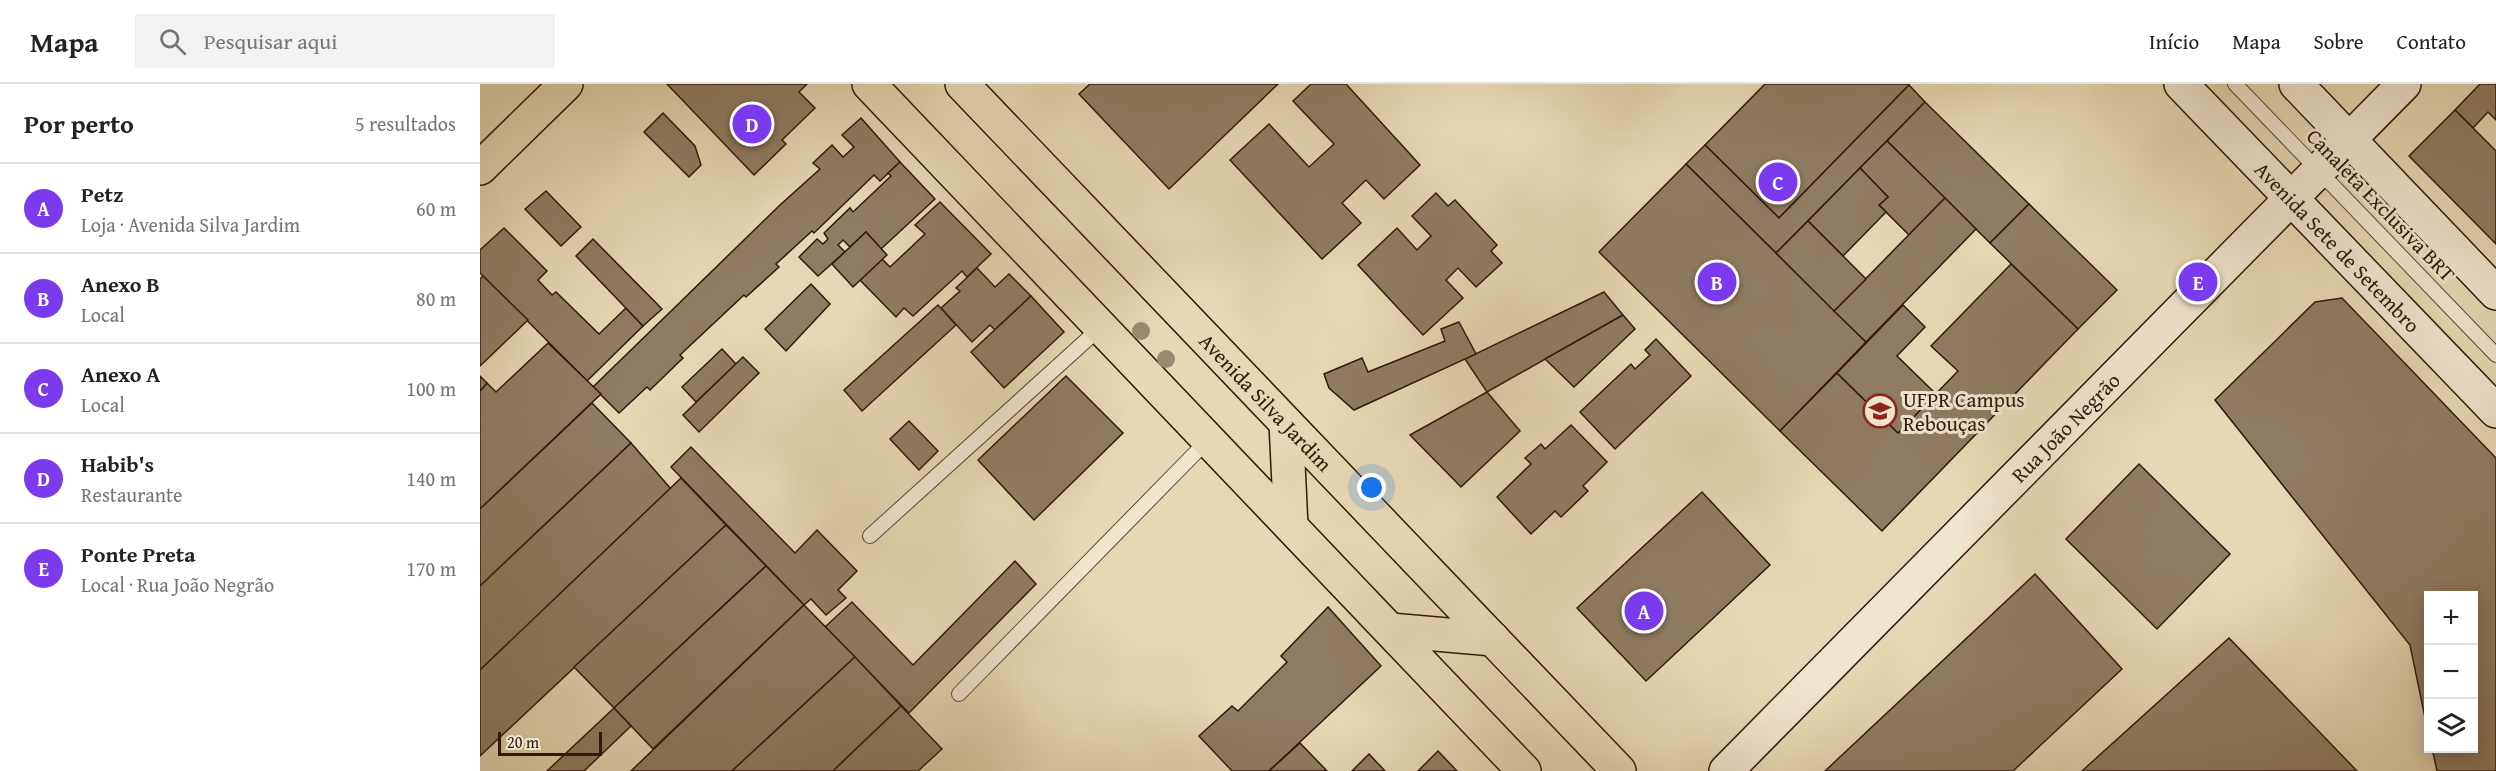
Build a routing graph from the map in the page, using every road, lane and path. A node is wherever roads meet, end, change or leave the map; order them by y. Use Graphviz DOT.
graph roads {
  1 [pos="870,84"];
  2 [pos="962,84"];
  3 [pos="2181,84"];
  4 [pos="2235,84"];
  5 [pos="2296,84"];
  6 [pos="2404,84"];
  7 [pos="565,85"];
  8 [pos="2349,140"];
  9 [pos="480,168"];
  10 [pos="2318,171"];
  11 [pos="2292,198"];
  12 [pos="2496,293"];
  13 [pos="1101,327"];
  14 [pos="2496,355"];
  15 [pos="2496,411"];
  16 [pos="1286,423"];
  17 [pos="1208,440"];
  18 [pos="1291,526"];
  19 [pos="870,536"];
  20 [pos="1390,630"];
  21 [pos="1493,639"];
  22 [pos="959,694"];
  23 [pos="1511,766"];
  24 [pos="1619,771"];
  25 [pos="1726,771"];
  1 -- 13 [label="main road"];
  2 -- 16 [label="main road, Avenida Silva Jardim"];
  3 -- 11 [label="main road, Avenida Sete de Setembro"];
  4 -- 10 [label="lane, Canaleta Exclusiva BRT"];
  5 -- 8 [label="main road"];
  6 -- 8 [label="main road, Rua João Negrão"];
  7 -- 9 [label="main road"];
  8 -- 10 [label="main road, Rua João Negrão"];
  8 -- 12 [label="main road"];
  10 -- 11 [label="main road, Rua João Negrão"];
  10 -- 14 [label="lane, Canaleta Exclusiva BRT"];
  11 -- 15 [label="main road, Avenida Sete de Setembro"];
  11 -- 25 [label="main road, Rua João Negrão"];
  13 -- 17 [label="main road"];
  13 -- 19 [label="lane"];
  16 -- 18 [label="main road"];
  16 -- 21 [label="main road, Avenida Silva Jardim"];
  17 -- 18 [label="main road"];
  17 -- 22 [label="lane"];
  18 -- 20 [label="main road"];
  20 -- 21 [label="main road"];
  20 -- 23 [label="main road"];
  21 -- 24 [label="main road, Avenida Silva Jardim"];
}
